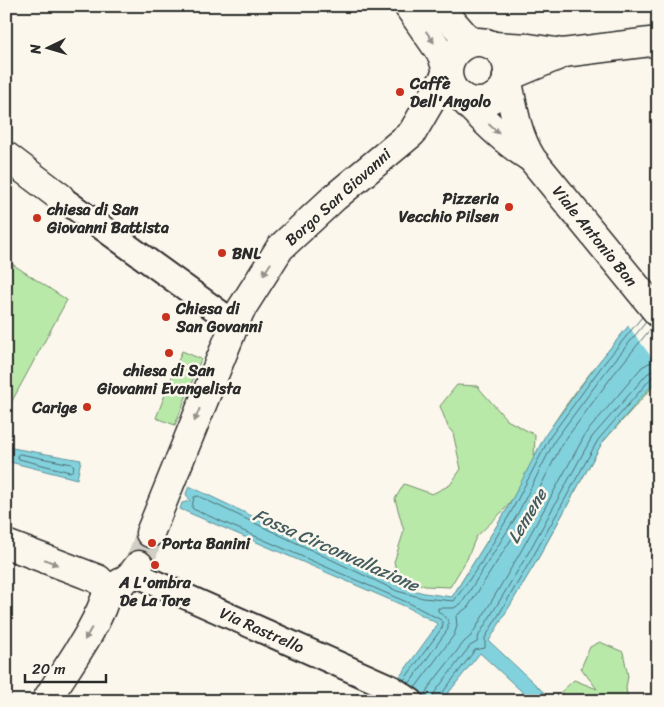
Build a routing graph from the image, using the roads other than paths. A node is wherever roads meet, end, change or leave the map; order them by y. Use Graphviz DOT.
graph roads {
  1 [pos="408,6"];
  2 [pos="435,6"];
  3 [pos="658,42"];
  4 [pos="482,44"];
  5 [pos="563,53"];
  6 [pos="508,77"];
  7 [pos="451,80"];
  8 [pos="6,156"];
  9 [pos="532,159"];
  10 [pos="60,197"];
  11 [pos="653,307"];
  12 [pos="234,323"];
  13 [pos="150,533"];
  14 [pos="6,544"];
  15 [pos="135,570"];
  16 [pos="108,589"];
  17 [pos="401,694"];
  18 [pos="46,701"];
  1 -- 7 [label="street, one-way"];
  2 -- 4 [label="street"];
  3 -- 5 [label="street"];
  4 -- 5 [label="street"];
  4 -- 6 [label="street"];
  4 -- 7 [label="street"];
  5 -- 6 [label="street"];
  6 -- 7 [label="street"];
  6 -- 9 [label="street, Viale Antonio Bon"];
  7 -- 9 [label="street, Viale Antonio Bon, one-way"];
  7 -- 12 [label="street, Borgo San Giovanni, one-way"];
  8 -- 10 [label="street"];
  9 -- 11 [label="street, Viale Antonio Bon"];
  10 -- 12 [label="street"];
  12 -- 13 [label="street, Borgo San Giovanni, one-way"];
  14 -- 16 [label="street, one-way"];
  15 -- 16 [label="street"];
  15 -- 17 [label="street, Via Rastrello"];
  16 -- 18 [label="street, one-way"];
}
